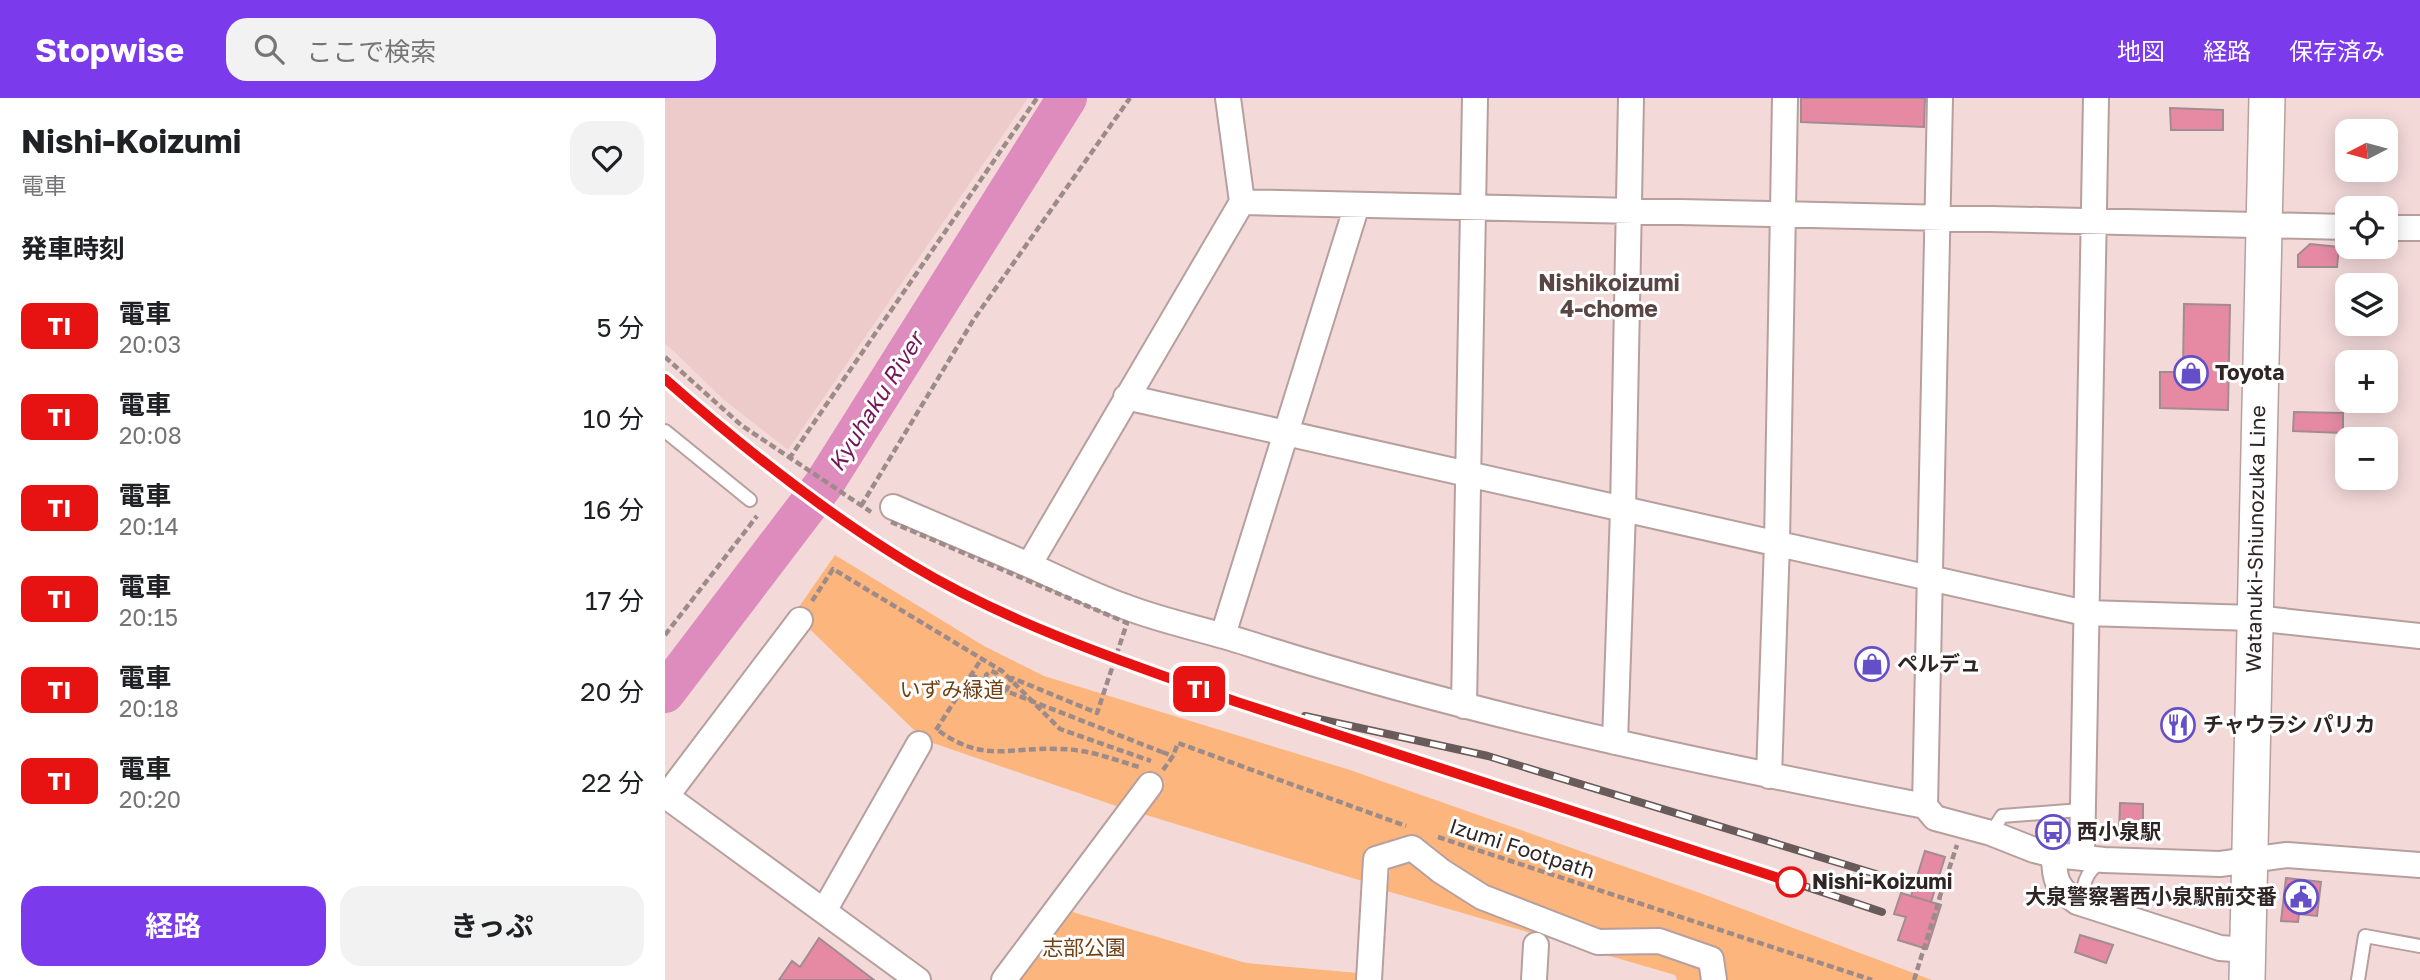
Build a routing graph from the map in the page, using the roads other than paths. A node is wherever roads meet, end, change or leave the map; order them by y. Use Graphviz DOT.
graph roads {
  1 [pos="1227,98"];
  2 [pos="1475,98"];
  3 [pos="1631,98"];
  4 [pos="1785,98"];
  5 [pos="1940,98"];
  6 [pos="2096,98"];
  7 [pos="2267,98"];
  8 [pos="1242,202"];
  9 [pos="1357,205"];
  10 [pos="1473,206"];
  11 [pos="1629,209"];
  12 [pos="1782,215"];
  13 [pos="1938,219"];
  14 [pos="2093,222"];
  15 [pos="2263,225"];
  16 [pos="2335,227"];
  17 [pos="2398,228"];
  18 [pos="2420,228"];
  19 [pos="1126,397"];
  20 [pos="665,431"];
  21 [pos="1286,433"];
  22 [pos="1468,475"];
  23 [pos="750,500"];
  24 [pos="1623,510"];
  25 [pos="892,515"];
  26 [pos="1777,542"];
  27 [pos="1029,565"];
  28 [pos="1930,578"];
  29 [pos="2085,613"];
  30 [pos="2254,618"];
  31 [pos="800,620"];
  32 [pos="1223,635"];
  33 [pos="2420,636"];
  34 [pos="1464,706"];
  35 [pos="928,736"];
  36 [pos="1615,742"];
  37 [pos="1158,775"];
  38 [pos="1769,776"];
  39 [pos="666,797"];
  40 [pos="1925,806"];
  41 [pos="2081,810"];
  42 [pos="1991,833"];
  43 [pos="2054,855"];
  44 [pos="2093,858"];
  45 [pos="2249,860"];
  46 [pos="2420,866"];
  47 [pos="2093,907"];
  48 [pos="824,911"];
  49 [pos="1536,945"];
  50 [pos="2420,946"];
  51 [pos="2247,965"];
  52 [pos="918,980"];
  53 [pos="1004,980"];
  54 [pos="1369,980"];
  55 [pos="1534,980"];
  56 [pos="1714,980"];
  57 [pos="2358,980"];
  1 -- 8 [label="street"];
  2 -- 10 [label="street"];
  3 -- 11 [label="street"];
  4 -- 12 [label="street"];
  5 -- 13 [label="street"];
  6 -- 14 [label="street"];
  7 -- 15 [label="main road, Watanuki-Shiunozuka Line"];
  8 -- 9 [label="street"];
  8 -- 19 [label="street"];
  9 -- 10 [label="street"];
  9 -- 21 [label="street"];
  10 -- 11 [label="street"];
  10 -- 22 [label="street"];
  11 -- 12 [label="street"];
  11 -- 24 [label="street"];
  12 -- 13 [label="street"];
  12 -- 26 [label="street"];
  13 -- 14 [label="street"];
  13 -- 28 [label="street"];
  14 -- 15 [label="street"];
  14 -- 29 [label="street"];
  15 -- 16 [label="street"];
  15 -- 30 [label="main road, Watanuki-Shiunozuka Line"];
  17 -- 18 [label="street"];
  19 -- 21 [label="street"];
  19 -- 27 [label="street"];
  20 -- 23 [label="lane"];
  21 -- 22 [label="street"];
  21 -- 32 [label="street"];
  22 -- 24 [label="street"];
  22 -- 34 [label="street"];
  24 -- 26 [label="street"];
  24 -- 36 [label="street"];
  25 -- 27 [label="street"];
  26 -- 28 [label="street"];
  26 -- 38 [label="street"];
  27 -- 32 [label="street"];
  28 -- 29 [label="street"];
  28 -- 40 [label="street"];
  29 -- 30 [label="street"];
  29 -- 41 [label="street"];
  30 -- 33 [label="street"];
  30 -- 45 [label="main road, Watanuki-Shiunozuka Line"];
  31 -- 39 [label="street"];
  32 -- 34 [label="street"];
  34 -- 36 [label="street"];
  35 -- 48 [label="street"];
  36 -- 38 [label="street"];
  37 -- 53 [label="street"];
  38 -- 40 [label="street"];
  39 -- 48 [label="street"];
  40 -- 42 [label="street"];
  41 -- 42 [label="lane"];
  41 -- 44 [label="street"];
  42 -- 43 [label="street"];
  43 -- 44 [label="street"];
  43 -- 47 [label="street"];
  44 -- 45 [label="street"];
  44 -- 47 [label="lane"];
  45 -- 46 [label="street"];
  45 -- 51 [label="main road, Watanuki-Shiunozuka Line"];
  47 -- 51 [label="street"];
  48 -- 52 [label="street"];
  49 -- 55 [label="street"];
  50 -- 57 [label="lane"];
  54 -- 56 [label="street"];
}
